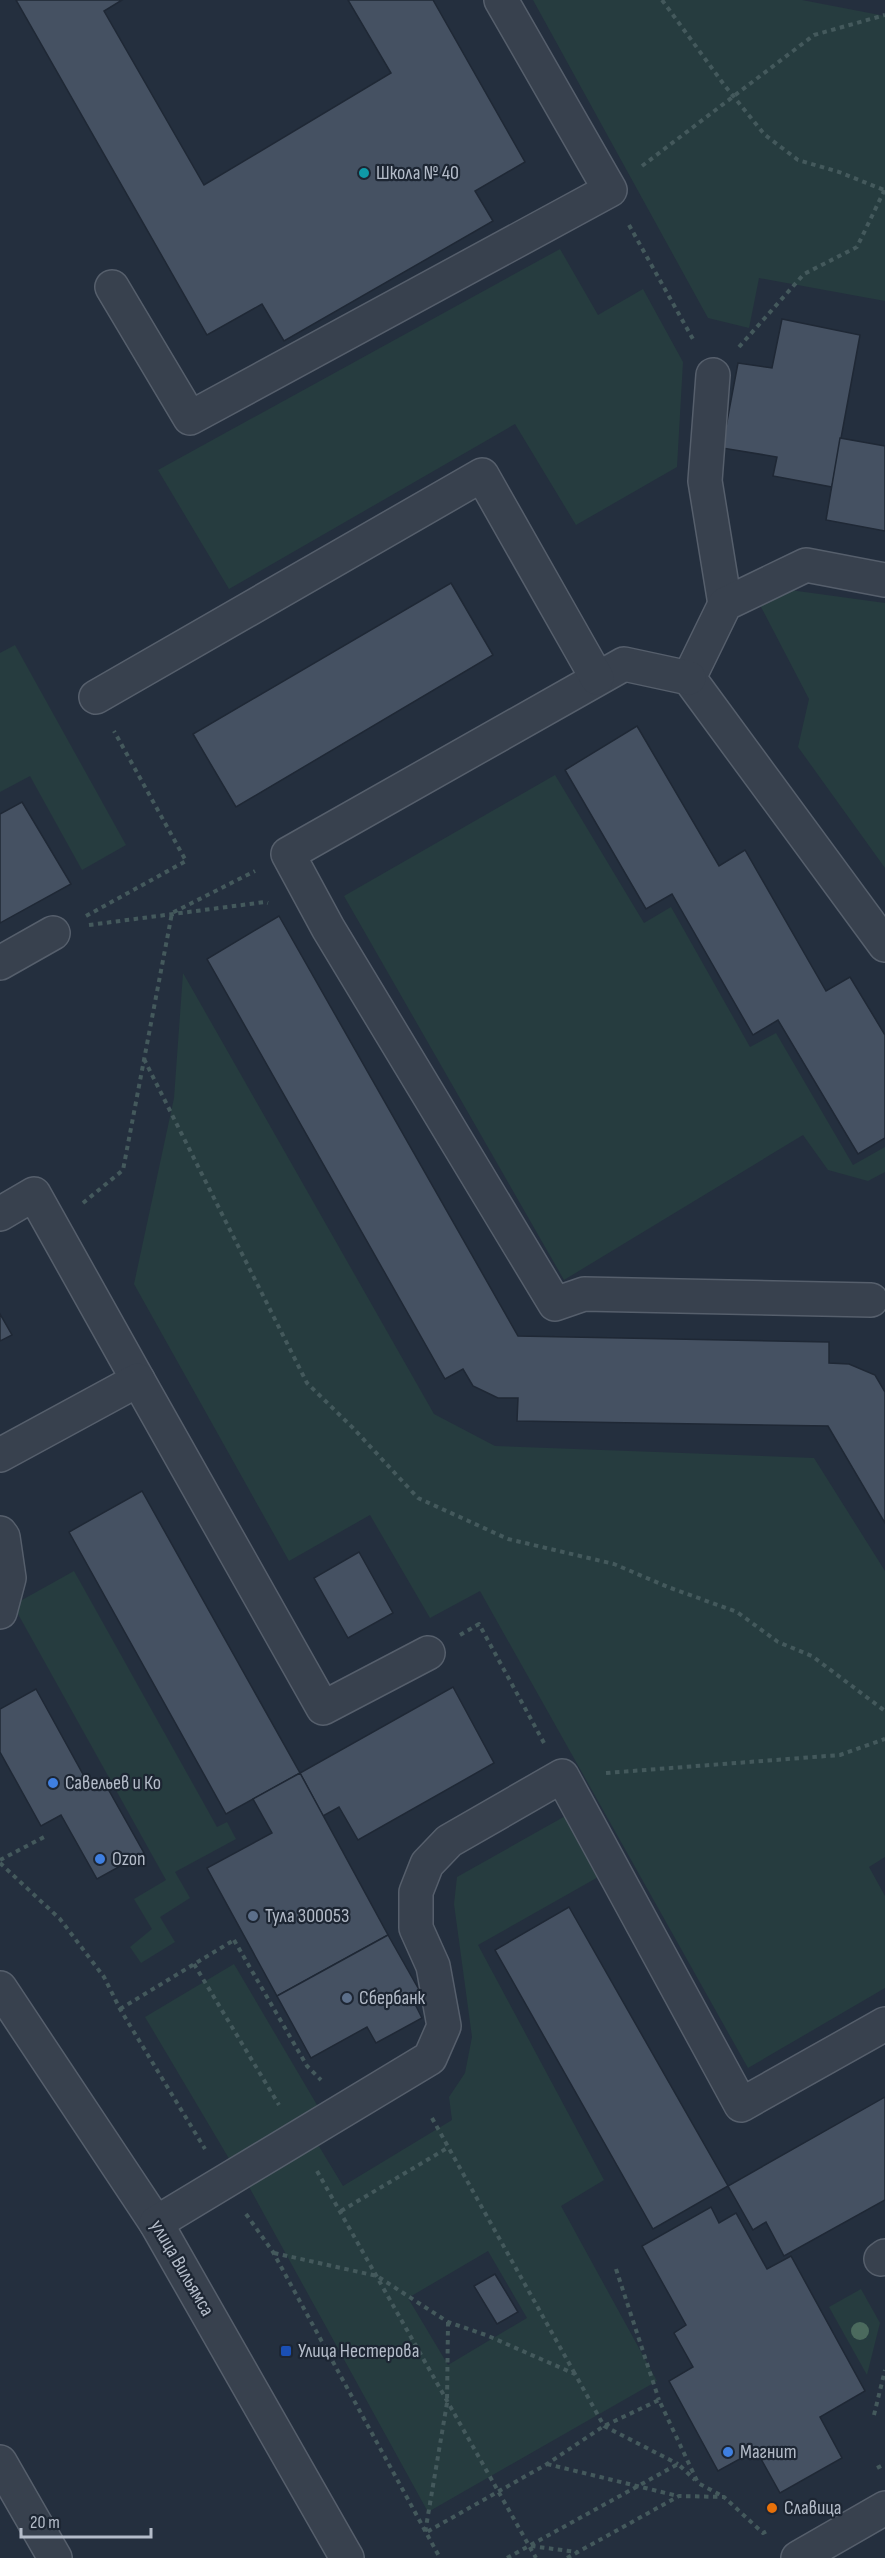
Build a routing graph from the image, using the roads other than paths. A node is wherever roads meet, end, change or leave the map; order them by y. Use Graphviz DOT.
graph roads {
  1 [pos="501,0"];
  2 [pos="112,286"];
  3 [pos="713,375"];
  4 [pos="885,580"];
  5 [pos="725,604"];
  6 [pos="597,678"];
  7 [pos="689,678"];
  8 [pos="96,697"];
  9 [pos="57,931"];
  10 [pos="885,945"];
  11 [pos="0,963"];
  12 [pos="0,1214"];
  13 [pos="871,1300"];
  14 [pos="138,1380"];
  15 [pos="0,1455"];
  16 [pos="0,1533"];
  17 [pos="0,1612"];
  18 [pos="428,1653"];
  19 [pos="0,1988"];
  20 [pos="885,2024"];
  21 [pos="156,2223"];
  22 [pos="0,2462"];
  23 [pos="885,2508"];
  24 [pos="55,2558"];
  25 [pos="347,2558"];
  26 [pos="798,2558"];
  1 -- 2 [label="street"];
  3 -- 5 [label="street"];
  4 -- 5 [label="street"];
  5 -- 7 [label="street"];
  6 -- 7 [label="street"];
  6 -- 8 [label="street"];
  6 -- 13 [label="street"];
  7 -- 10 [label="street"];
  9 -- 11 [label="street"];
  12 -- 14 [label="street"];
  14 -- 15 [label="street"];
  14 -- 18 [label="street"];
  16 -- 17 [label="street"];
  19 -- 21 [label="street, улица Вильямса"];
  20 -- 21 [label="street"];
  21 -- 25 [label="street, улица Вильямса"];
  22 -- 24 [label="street"];
  23 -- 26 [label="street"];
}
